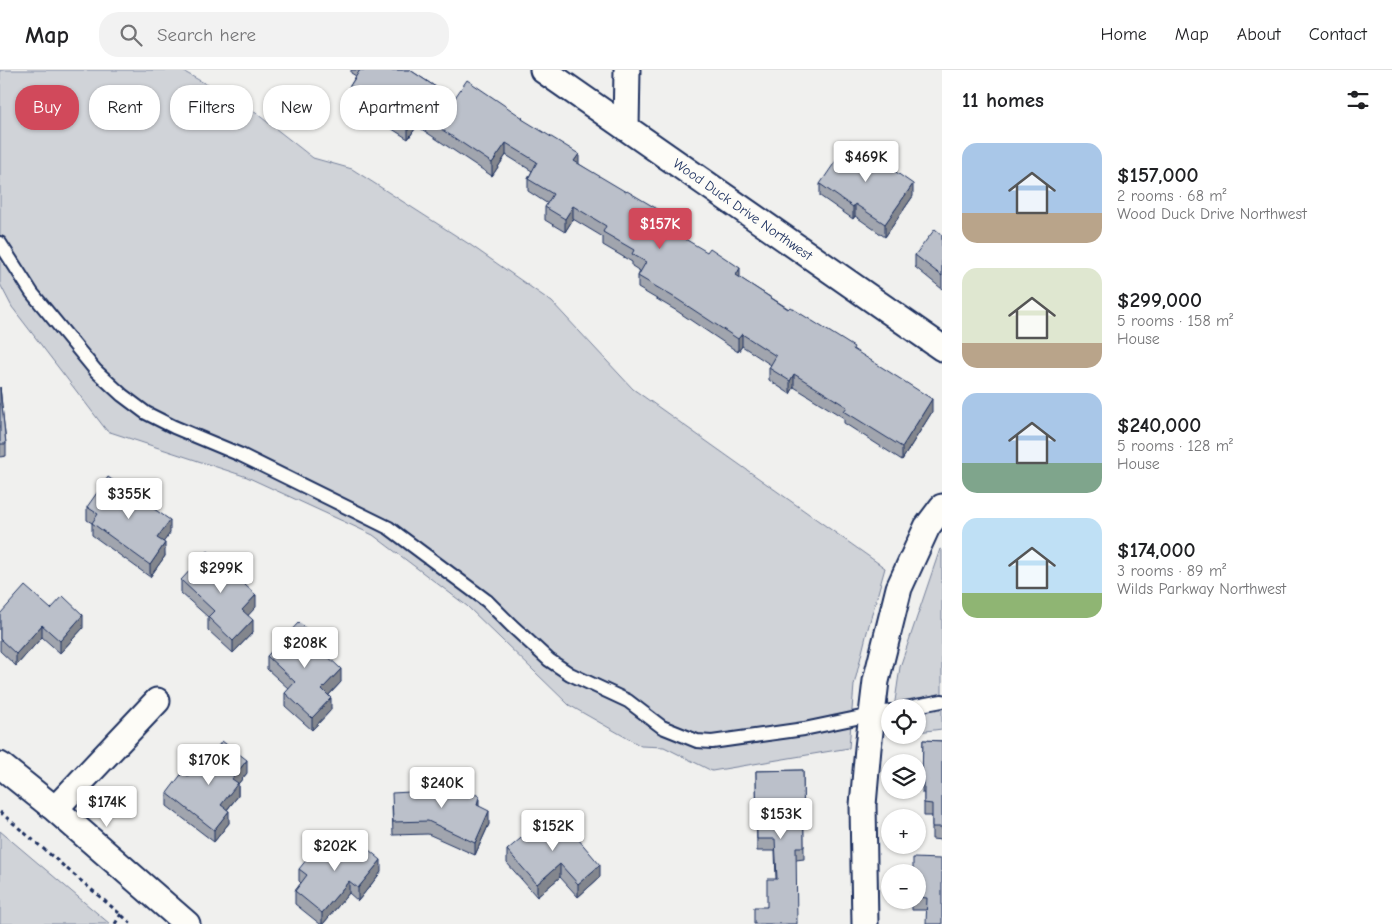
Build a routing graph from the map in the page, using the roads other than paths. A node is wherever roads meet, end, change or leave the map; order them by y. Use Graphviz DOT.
graph roads {
  1 [pos="543,70"];
  2 [pos="626,70"];
  3 [pos="626,128"];
  4 [pos="0,243"];
  5 [pos="942,348"];
  6 [pos="942,507"];
  7 [pos="157,701"];
  8 [pos="942,701"];
  9 [pos="926,704"];
  10 [pos="881,713"];
  11 [pos="0,765"];
  12 [pos="55,809"];
  13 [pos="187,924"];
  14 [pos="865,924"];
  1 -- 3 [label="street, Wood Duck Drive Northwest"];
  2 -- 3 [label="street"];
  3 -- 5 [label="street, Wood Duck Drive Northwest"];
  4 -- 10 [label="lane"];
  6 -- 10 [label="street"];
  7 -- 12 [label="street"];
  8 -- 9 [label="lane"];
  10 -- 14 [label="street"];
  11 -- 12 [label="street"];
  12 -- 13 [label="street"];
}
